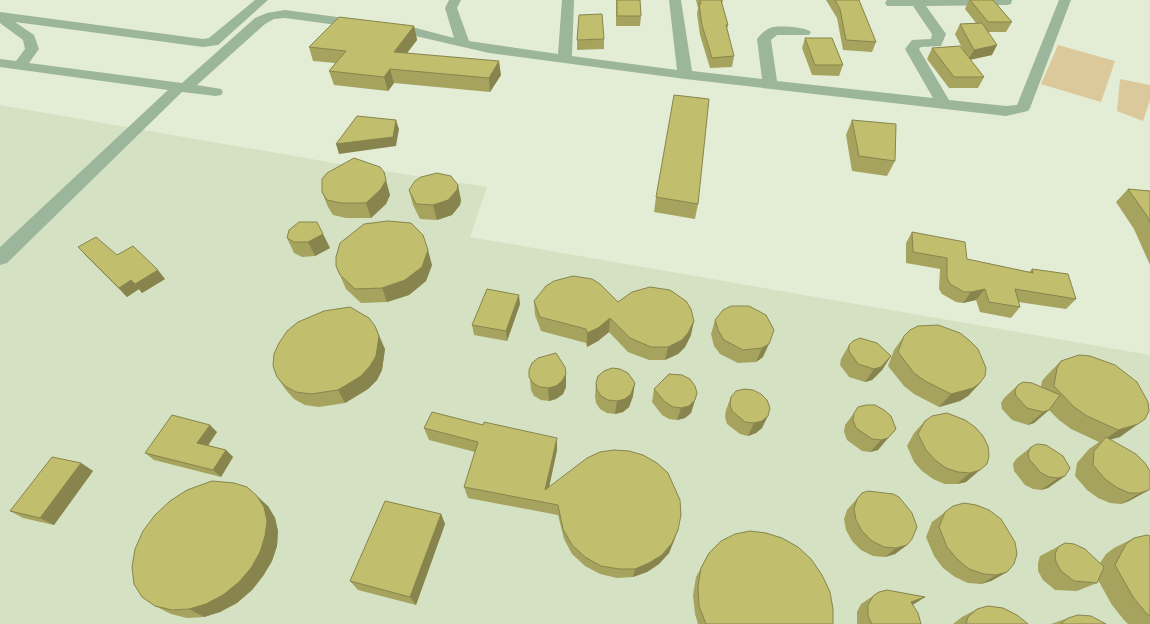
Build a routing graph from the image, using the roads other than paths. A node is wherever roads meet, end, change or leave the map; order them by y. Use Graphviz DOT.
graph roads {
  1 [pos="455,0"];
  2 [pos="568,0"];
  3 [pos="675,0"];
  4 [pos="1064,0"];
  5 [pos="1007,1"];
  6 [pos="255,2"];
  7 [pos="891,4"];
  8 [pos="918,4"];
  9 [pos="0,16"];
  10 [pos="804,32"];
  11 [pos="463,44"];
  12 [pos="565,59"];
  13 [pos="0,63"];
  14 [pos="19,66"];
  15 [pos="685,76"];
  16 [pos="770,85"];
  17 [pos="182,87"];
  18 [pos="216,92"];
  19 [pos="944,105"];
  20 [pos="0,258"];
  1 -- 11 [label="street"];
  2 -- 12 [label="street"];
  3 -- 15 [label="street"];
  4 -- 19 [label="street"];
  5 -- 8 [label="street"];
  6 -- 9 [label="street"];
  7 -- 8 [label="street"];
  8 -- 19 [label="street"];
  9 -- 14 [label="street"];
  10 -- 16 [label="street"];
  11 -- 12 [label="street"];
  11 -- 17 [label="street"];
  12 -- 15 [label="street"];
  13 -- 14 [label="street"];
  14 -- 17 [label="street"];
  15 -- 16 [label="street"];
  16 -- 19 [label="street"];
  17 -- 18 [label="street"];
  17 -- 20 [label="street"];
}
